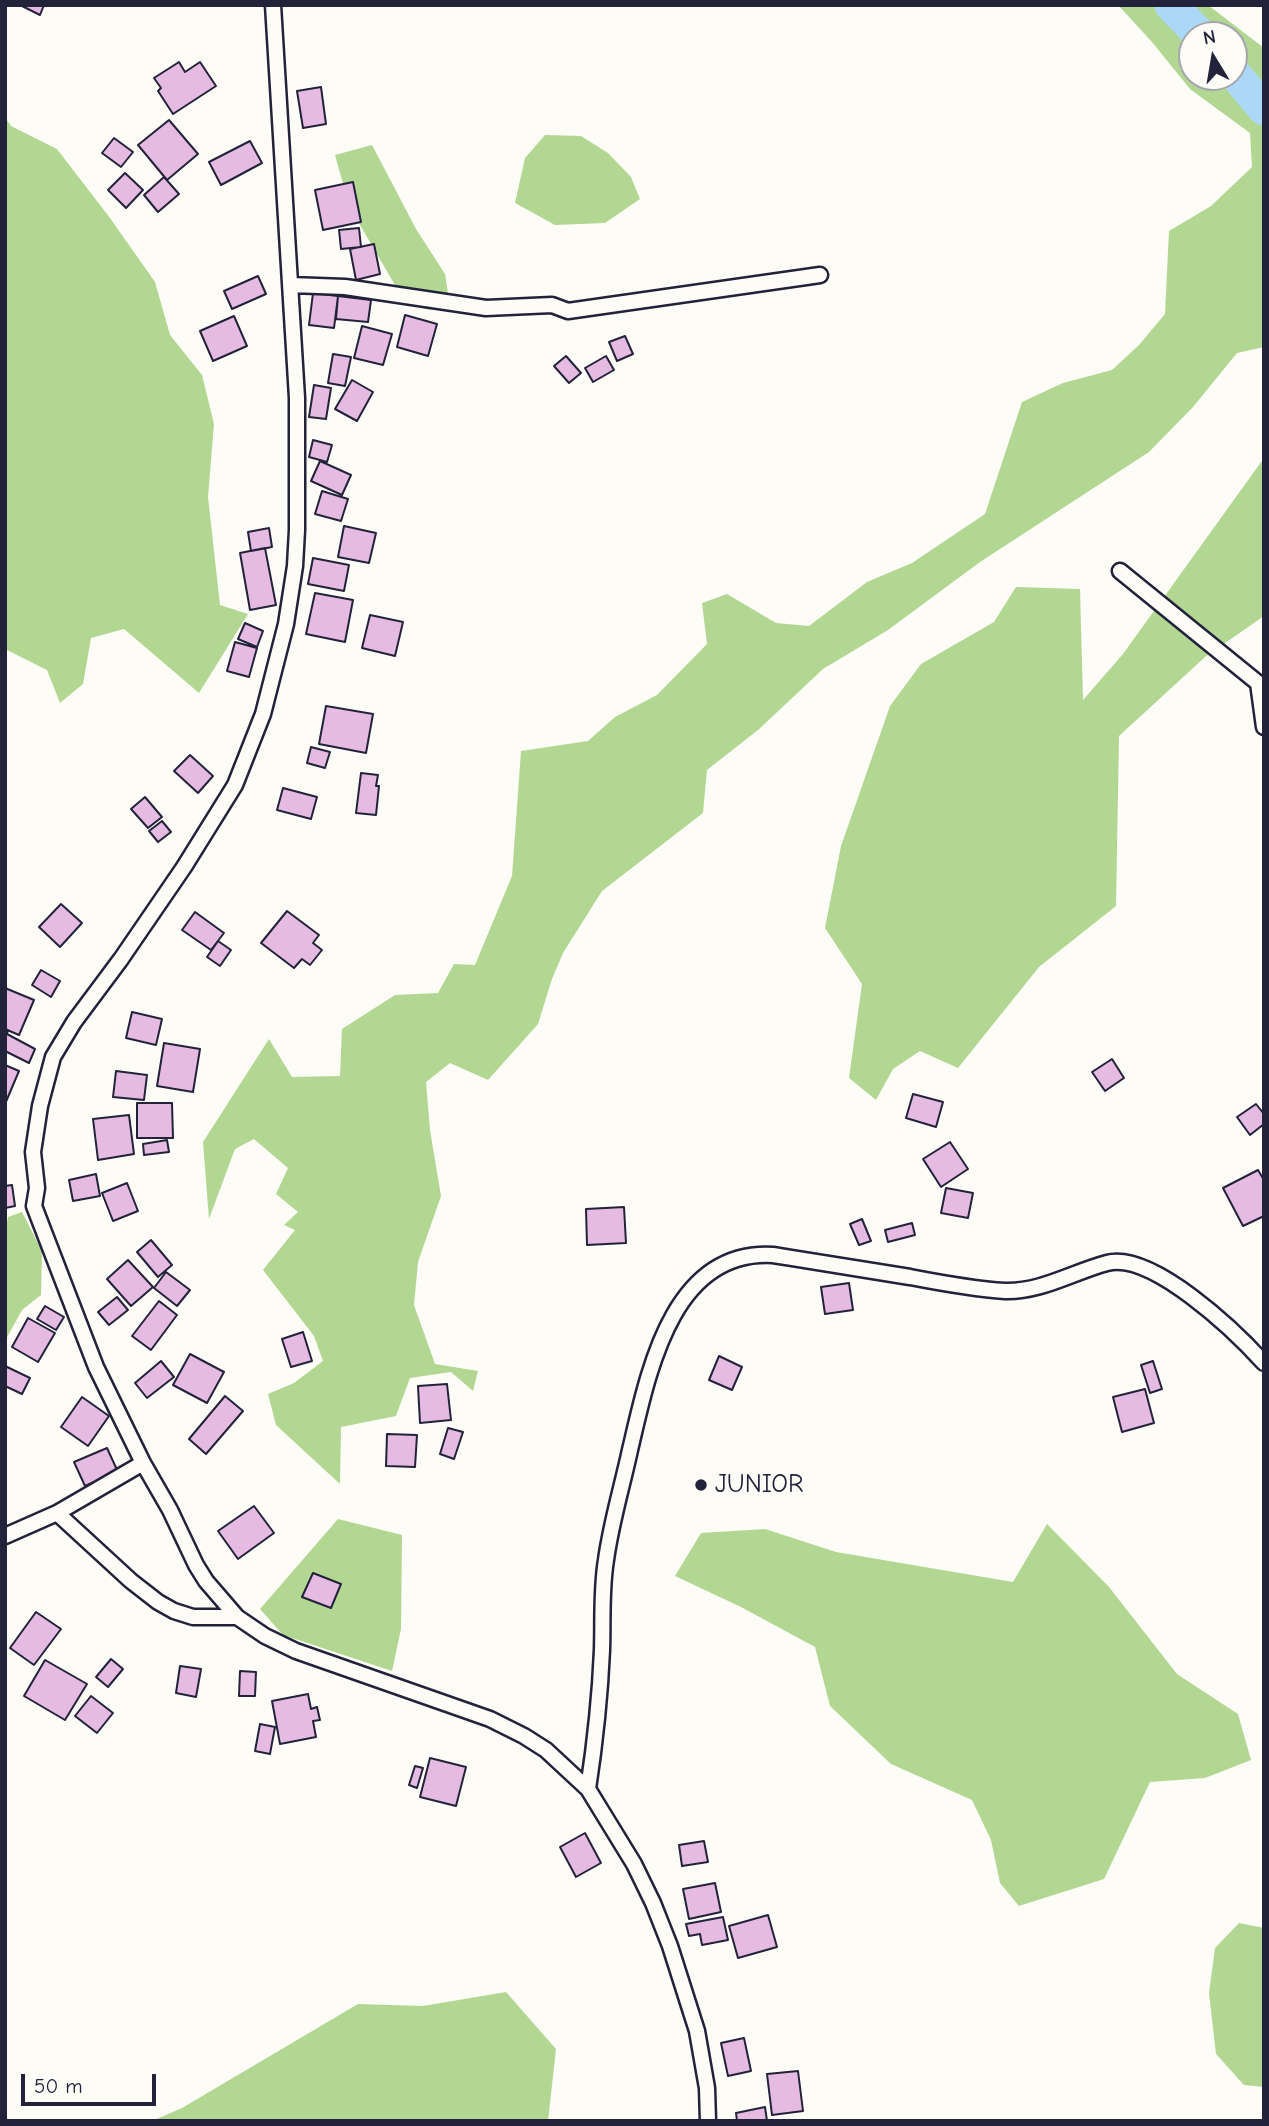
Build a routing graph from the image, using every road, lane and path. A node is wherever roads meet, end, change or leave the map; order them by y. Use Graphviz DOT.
graph roads {
  1 [pos="273,5"];
  2 [pos="820,275"];
  3 [pos="291,285"];
  4 [pos="1120,571"];
  5 [pos="1264,727"];
  6 [pos="1264,1363"];
  7 [pos="143,1463"];
  8 [pos="57,1513"];
  9 [pos="5,1536"];
  10 [pos="237,1617"];
  11 [pos="588,1788"];
  12 [pos="708,2121"];
  1 -- 3 [label="street"];
  2 -- 3 [label="street"];
  3 -- 7 [label="street"];
  4 -- 5 [label="street"];
  6 -- 11 [label="street"];
  7 -- 8 [label="street"];
  7 -- 10 [label="street"];
  8 -- 9 [label="street"];
  8 -- 10 [label="street"];
  10 -- 11 [label="street"];
  11 -- 12 [label="street"];
}
